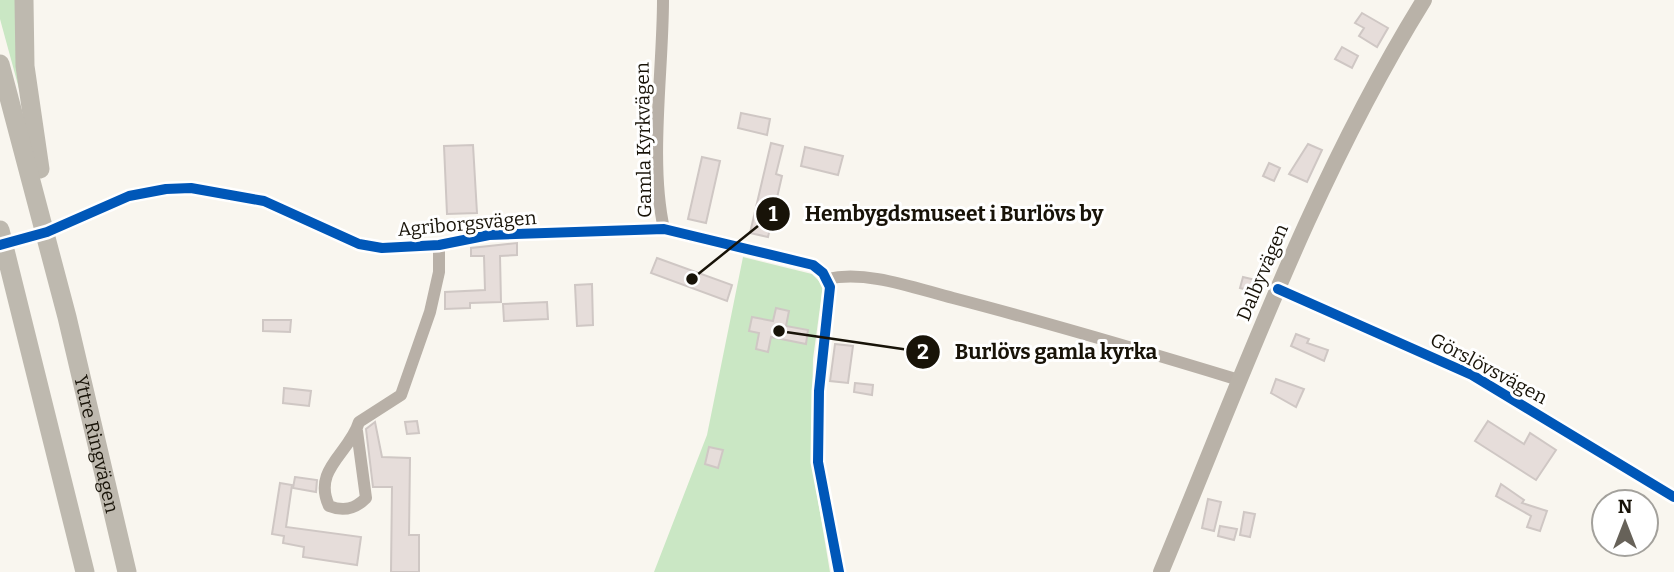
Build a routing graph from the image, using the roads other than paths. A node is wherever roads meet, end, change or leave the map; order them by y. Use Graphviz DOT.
graph roads {
  1 [pos="24,0"];
  2 [pos="663,0"];
  3 [pos="1424,0"];
  4 [pos="0,64"];
  5 [pos="664,229"];
  6 [pos="0,230"];
  7 [pos="0,245"];
  8 [pos="439,245"];
  9 [pos="0,267"];
  10 [pos="827,279"];
  11 [pos="1278,289"];
  12 [pos="67,317"];
  13 [pos="1239,380"];
  14 [pos="357,431"];
  15 [pos="64,486"];
  16 [pos="1674,497"];
  17 [pos="85,572"];
  18 [pos="127,572"];
  19 [pos="839,572"];
  20 [pos="1161,572"];
  1 -- 12 [label="highway"];
  2 -- 5 [label="street, Gamla Kyrkvägen"];
  3 -- 11 [label="main road, Dalbyvägen"];
  4 -- 12 [label="highway"];
  5 -- 8 [label="street, Agriborgsvägen"];
  5 -- 10 [label="street, Gamla Kyrkvägen"];
  6 -- 15 [label="highway"];
  7 -- 8 [label="street, Agriborgsvägen, bridge"];
  8 -- 14 [label="street"];
  9 -- 15 [label="highway"];
  10 -- 13 [label="street"];
  10 -- 19 [label="street"];
  11 -- 13 [label="main road, Dalbyvägen"];
  11 -- 16 [label="street, Görslövsvägen"];
  12 -- 18 [label="highway, Yttre Ringvägen"];
  13 -- 20 [label="main road, Dalbyvägen"];
  14 -- 14 [label="street"];
  15 -- 17 [label="highway"];
}
